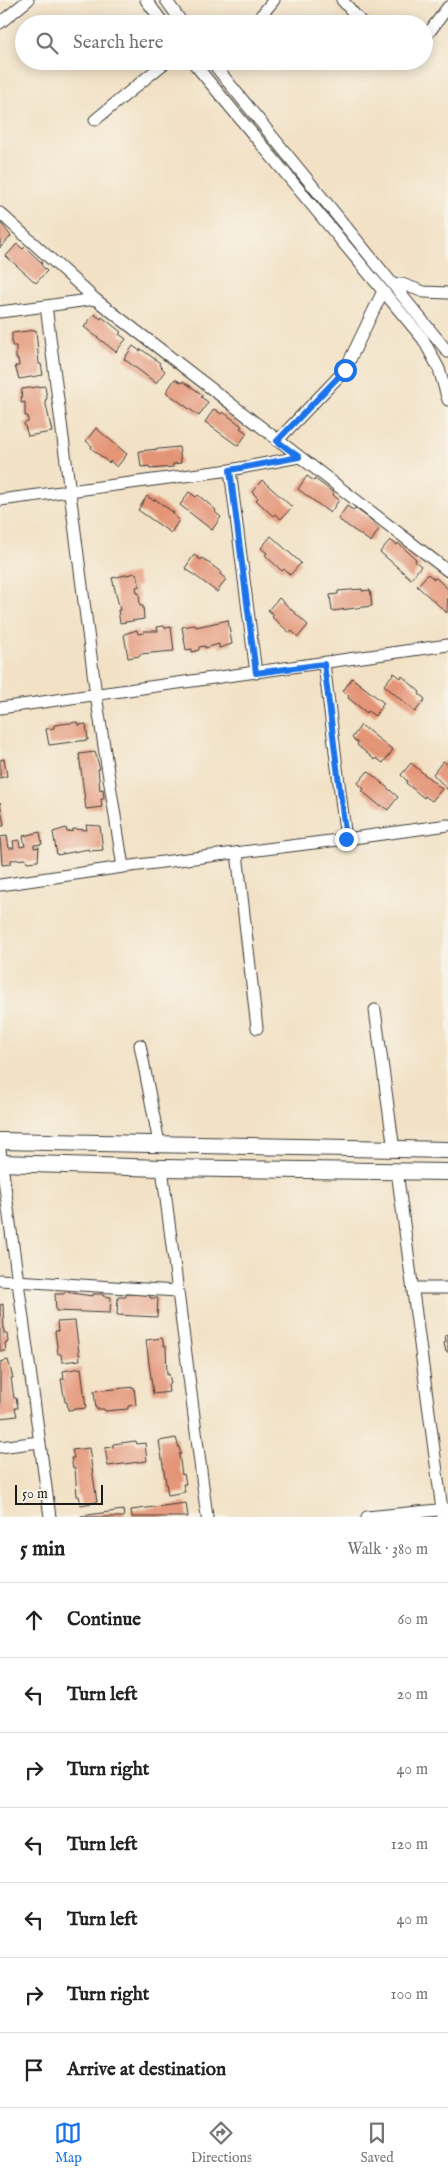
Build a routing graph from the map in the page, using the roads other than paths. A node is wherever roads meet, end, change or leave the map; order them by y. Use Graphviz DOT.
graph roads {
  1 [pos="28,0"];
  2 [pos="146,0"];
  3 [pos="166,0"];
  4 [pos="274,0"];
  5 [pos="342,0"];
  6 [pos="448,7"];
  7 [pos="157,15"];
  8 [pos="177,15"];
  9 [pos="262,15"];
  10 [pos="355,15"];
  11 [pos="0,23"];
  12 [pos="433,26"];
  13 [pos="156,70"];
  14 [pos="200,70"];
  15 [pos="218,70"];
  16 [pos="95,120"];
  17 [pos="0,213"];
  18 [pos="388,288"];
  19 [pos="448,293"];
  20 [pos="95,298"];
  21 [pos="46,306"];
  22 [pos="0,312"];
  23 [pos="448,352"];
  24 [pos="448,400"];
  25 [pos="277,441"];
  26 [pos="299,457"];
  27 [pos="230,470"];
  28 [pos="72,492"];
  29 [pos="0,500"];
  30 [pos="448,571"];
  31 [pos="448,645"];
  32 [pos="324,664"];
  33 [pos="256,673"];
  34 [pos="96,695"];
  35 [pos="0,708"];
  36 [pos="448,825"];
  37 [pos="346,839"];
  38 [pos="237,853"];
  39 [pos="123,867"];
  40 [pos="0,885"];
  41 [pos="375,1010"];
  42 [pos="257,1028"];
  43 [pos="140,1045"];
  44 [pos="0,1141"];
  45 [pos="159,1143"];
  46 [pos="394,1150"];
  47 [pos="448,1150"];
  48 [pos="1,1159"];
  49 [pos="162,1168"];
  50 [pos="397,1171"];
  51 [pos="448,1172"];
  52 [pos="0,1280"];
  53 [pos="17,1280"];
  54 [pos="413,1288"];
  55 [pos="448,1288"];
  56 [pos="177,1291"];
  57 [pos="39,1442"];
  58 [pos="0,1447"];
  59 [pos="445,1512"];
  60 [pos="50,1517"];
  61 [pos="207,1517"];
  62 [pos="367,1517"];
  1 -- 11 [label="street"];
  2 -- 7 [label="street"];
  3 -- 8 [label="street"];
  4 -- 9 [label="street"];
  5 -- 10 [label="street"];
  6 -- 12 [label="street"];
  13 -- 16 [label="street"];
  14 -- 18 [label="street"];
  15 -- 18 [label="street"];
  17 -- 20 [label="street"];
  18 -- 19 [label="street"];
  18 -- 23 [label="street"];
  18 -- 24 [label="street"];
  18 -- 25 [label="street"];
  20 -- 21 [label="street"];
  20 -- 25 [label="street"];
  21 -- 22 [label="street"];
  21 -- 28 [label="street"];
  25 -- 26 [label="street"];
  26 -- 27 [label="street"];
  26 -- 30 [label="street"];
  27 -- 28 [label="street"];
  27 -- 33 [label="street"];
  28 -- 29 [label="street"];
  28 -- 34 [label="street"];
  31 -- 32 [label="street"];
  32 -- 33 [label="street"];
  32 -- 37 [label="street"];
  33 -- 34 [label="street"];
  34 -- 35 [label="street"];
  34 -- 39 [label="street"];
  36 -- 37 [label="street"];
  37 -- 38 [label="street"];
  38 -- 39 [label="street"];
  38 -- 42 [label="street"];
  39 -- 40 [label="street"];
  41 -- 46 [label="street"];
  43 -- 45 [label="street"];
  44 -- 45 [label="street"];
  45 -- 46 [label="street"];
  46 -- 47 [label="street"];
  48 -- 49 [label="street"];
  48 -- 53 [label="street"];
  49 -- 50 [label="street"];
  49 -- 56 [label="street"];
  50 -- 51 [label="street"];
  50 -- 54 [label="street"];
  52 -- 53 [label="street"];
  53 -- 56 [label="street"];
  53 -- 57 [label="street"];
  54 -- 55 [label="street"];
  54 -- 59 [label="street"];
  56 -- 61 [label="street"];
  57 -- 58 [label="street"];
  57 -- 60 [label="street"];
  59 -- 62 [label="street"];
}
